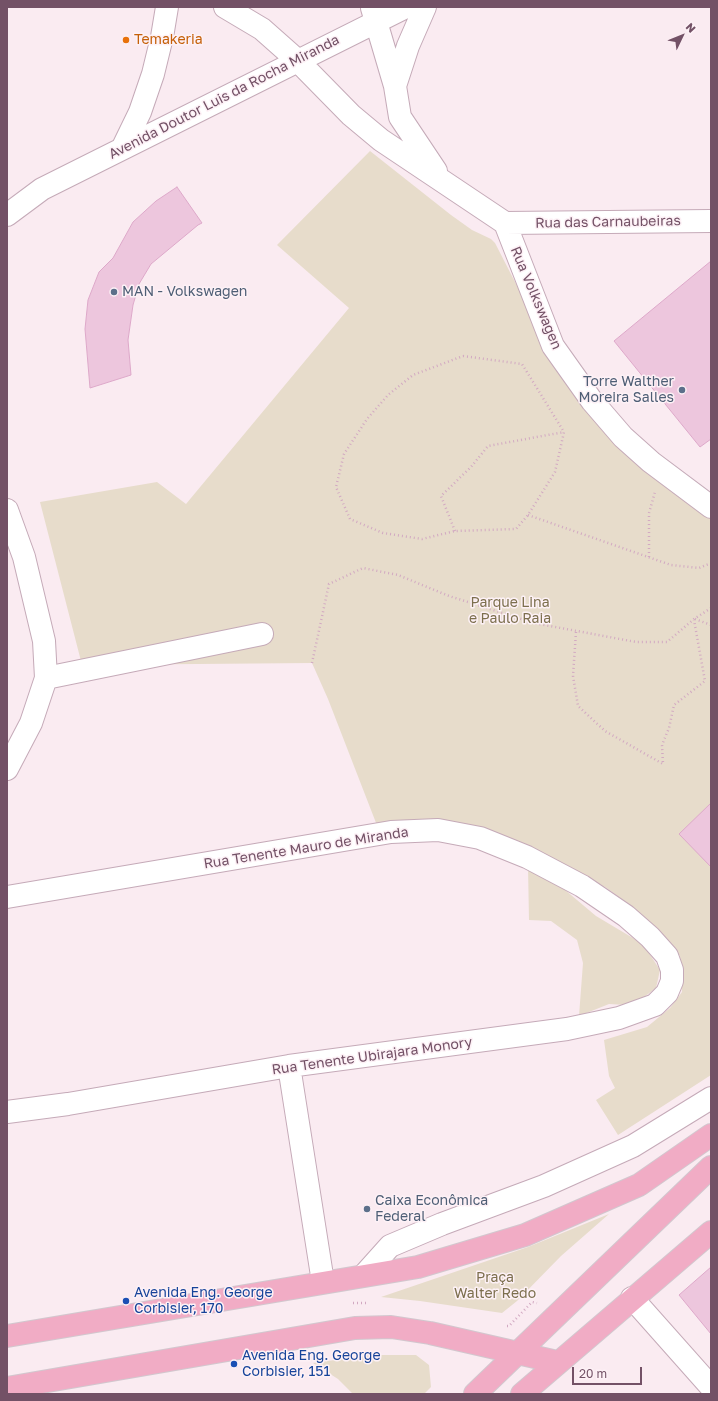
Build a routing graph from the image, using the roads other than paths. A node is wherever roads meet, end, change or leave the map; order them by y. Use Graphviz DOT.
graph roads {
  1 [pos="167,7"];
  2 [pos="225,7"];
  3 [pos="406,7"];
  4 [pos="425,7"];
  5 [pos="374,14"];
  6 [pos="297,60"];
  7 [pos="395,86"];
  8 [pos="400,117"];
  9 [pos="381,140"];
  10 [pos="123,147"];
  11 [pos="442,180"];
  12 [pos="42,189"];
  13 [pos="7,200"];
  14 [pos="7,215"];
  15 [pos="711,221"];
  16 [pos="504,223"];
  17 [pos="711,507"];
  18 [pos="7,510"];
  19 [pos="262,634"];
  20 [pos="46,678"];
  21 [pos="7,769"];
  22 [pos="7,897"];
  23 [pos="650,937"];
  24 [pos="289,1066"];
  25 [pos="711,1098"];
  26 [pos="7,1112"];
  27 [pos="711,1136"];
  28 [pos="711,1167"];
  29 [pos="711,1232"];
  30 [pos="364,1275"];
  31 [pos="323,1282"];
  32 [pos="632,1298"];
  33 [pos="7,1336"];
  34 [pos="516,1354"];
  35 [pos="557,1362"];
  36 [pos="711,1387"];
  37 [pos="7,1388"];
  38 [pos="475,1394"];
  39 [pos="522,1394"];
  1 -- 10 [label="street"];
  2 -- 6 [label="street"];
  3 -- 5 [label="street, Avenida Doutor Luis da Rocha Miranda"];
  4 -- 7 [label="street"];
  5 -- 6 [label="street, Avenida Doutor Luis da Rocha Miranda"];
  5 -- 7 [label="street"];
  6 -- 9 [label="street"];
  6 -- 10 [label="street, Avenida Doutor Luis da Rocha Miranda"];
  7 -- 8 [label="street"];
  8 -- 9 [label="street"];
  8 -- 11 [label="street"];
  9 -- 11 [label="street"];
  10 -- 12 [label="street, Avenida Doutor Luis da Rocha Miranda"];
  11 -- 16 [label="street"];
  12 -- 13 [label="street, Avenida Doutor Luis da Rocha Miranda"];
  12 -- 14 [label="street, Avenida Doutor Luis da Rocha Miranda"];
  15 -- 16 [label="street, Rua das Carnaubeiras"];
  16 -- 17 [label="street, Rua Volkswagen"];
  18 -- 20 [label="street"];
  19 -- 20 [label="street"];
  20 -- 21 [label="street"];
  22 -- 23 [label="street, Rua Tenente Mauro de Miranda"];
  23 -- 24 [label="street, Rua Tenente Ubirajara Monory"];
  24 -- 26 [label="street, Rua Tenente Ubirajara Monory"];
  24 -- 31 [label="street"];
  25 -- 30 [label="street"];
  27 -- 30 [label="main road"];
  28 -- 34 [label="main road"];
  29 -- 32 [label="main road"];
  30 -- 31 [label="main road"];
  31 -- 33 [label="main road"];
  32 -- 35 [label="main road"];
  32 -- 36 [label="street"];
  34 -- 35 [label="main road"];
  34 -- 37 [label="main road"];
  34 -- 38 [label="main road"];
  35 -- 39 [label="main road"];
}
